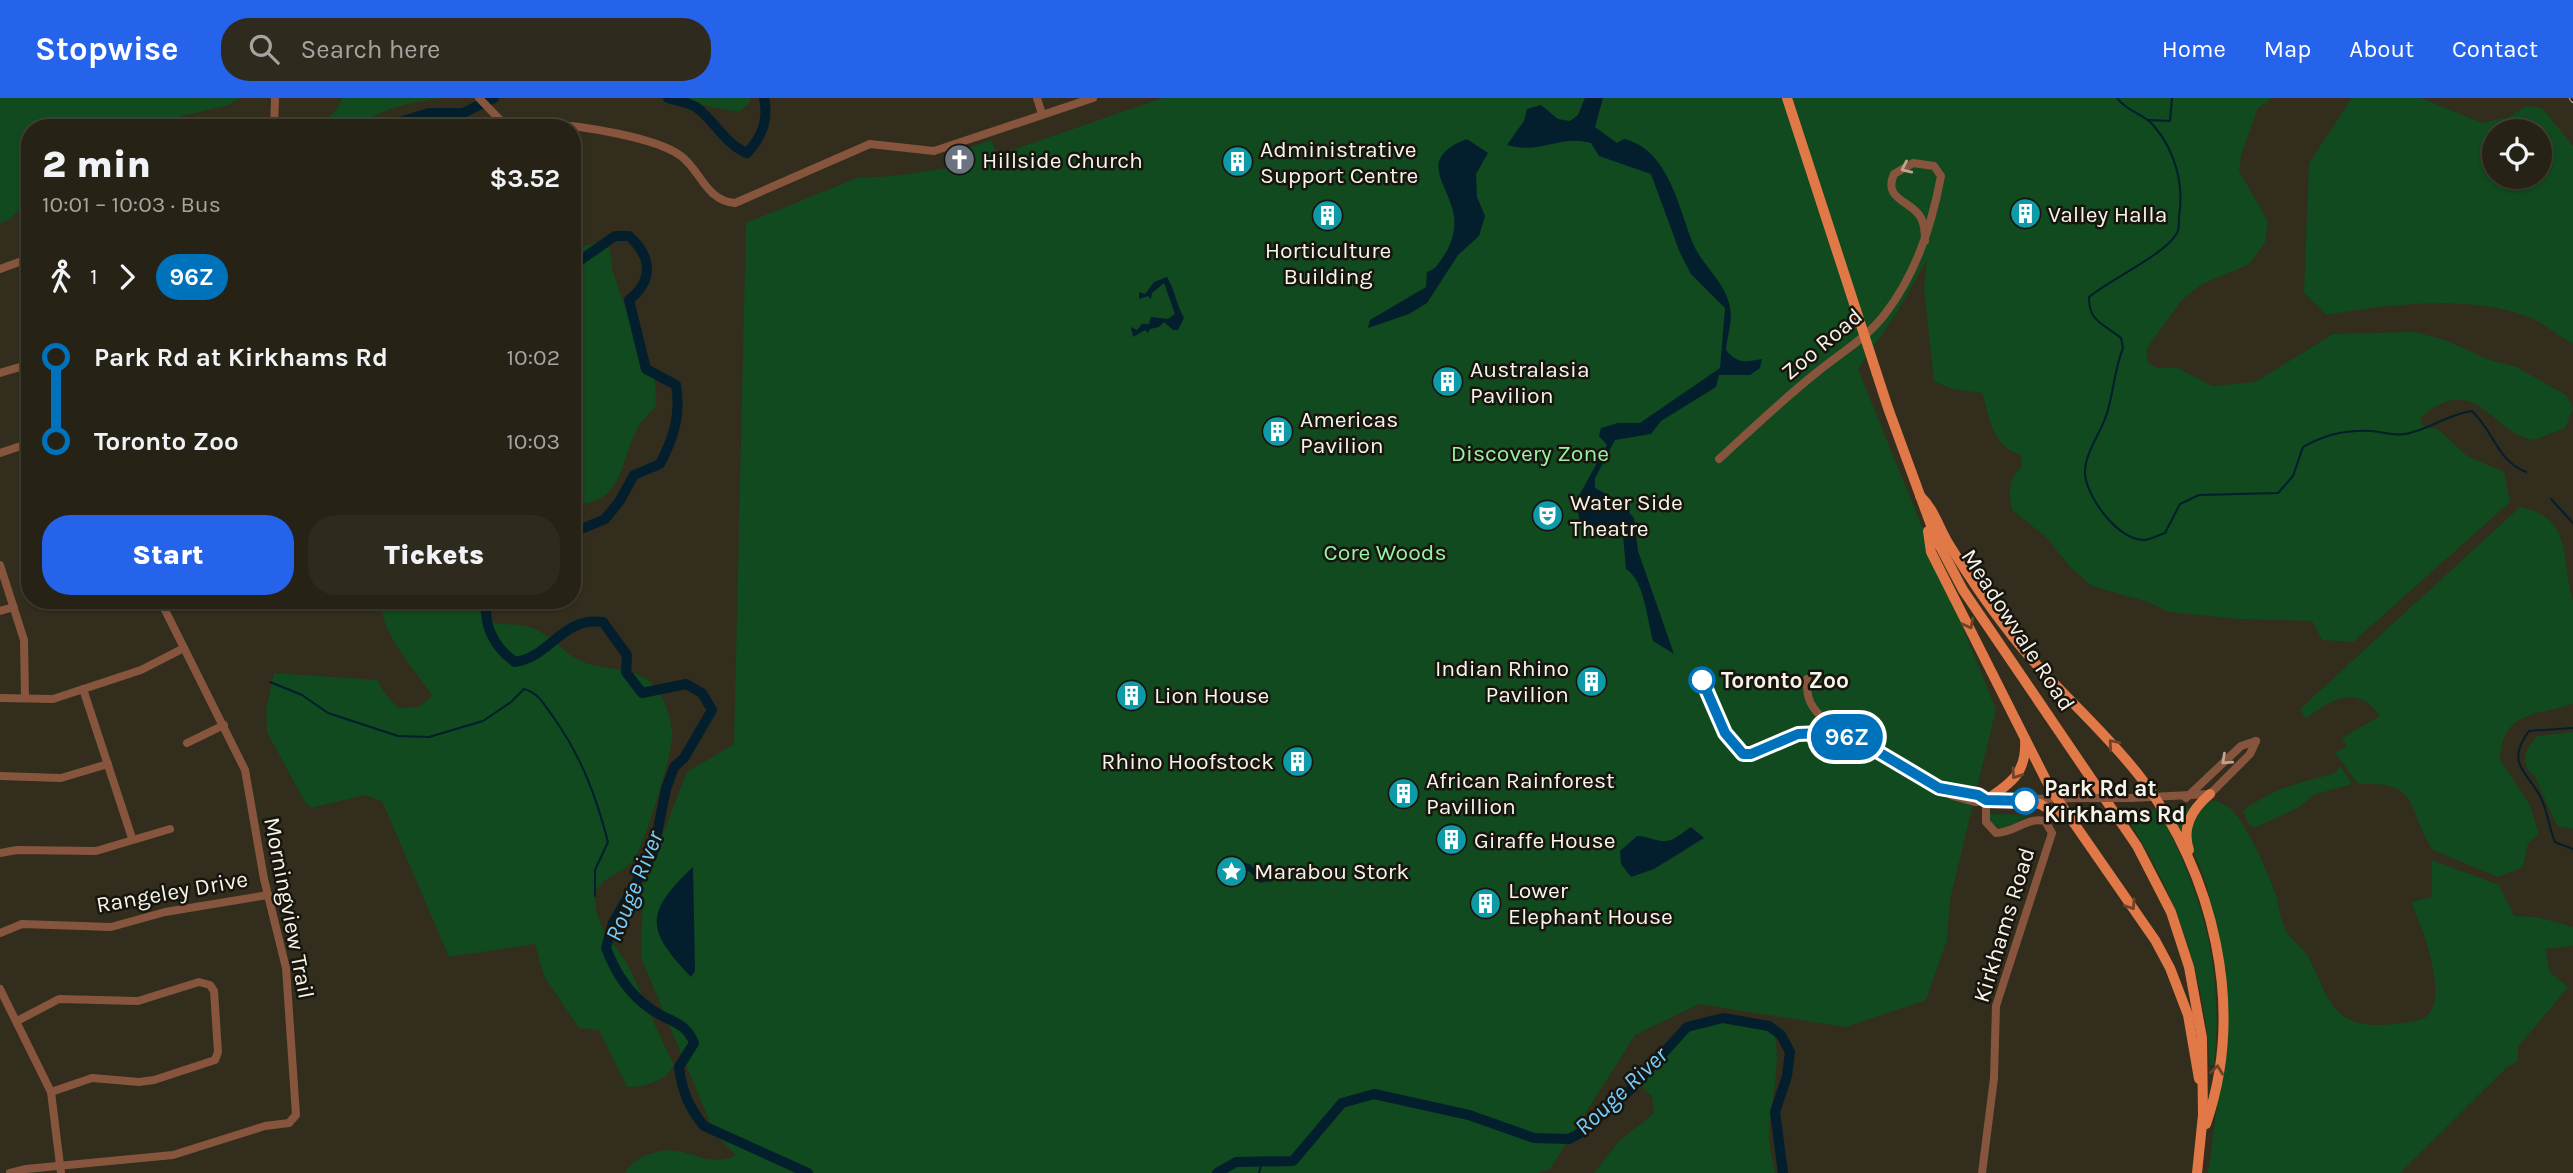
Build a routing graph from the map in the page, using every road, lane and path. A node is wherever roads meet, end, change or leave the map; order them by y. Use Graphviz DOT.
graph roads {
  1 [pos="275,98"];
  2 [pos="479,98"];
  3 [pos="1037,98"];
  4 [pos="1093,98"];
  5 [pos="1787,98"];
  6 [pos="1042,114"];
  7 [pos="274,119"];
  8 [pos="501,119"];
  9 [pos="581,128"];
  10 [pos="1925,241"];
  11 [pos="21,261"];
  12 [pos="0,269"];
  13 [pos="1864,335"];
  14 [pos="21,367"];
  15 [pos="0,373"];
  16 [pos="21,446"];
  17 [pos="0,453"];
  18 [pos="1719,458"];
  19 [pos="1918,494"];
  20 [pos="1926,516"];
  21 [pos="0,565"];
  22 [pos="14,607"];
  23 [pos="164,609"];
  24 [pos="0,611"];
  25 [pos="184,648"];
  26 [pos="1807,679"];
  27 [pos="83,690"];
  28 [pos="0,698"];
  29 [pos="25,698"];
  30 [pos="224,725"];
  31 [pos="2025,737"];
  32 [pos="187,743"];
  33 [pos="108,764"];
  34 [pos="0,776"];
  35 [pos="2210,794"];
  36 [pos="2056,798"];
  37 [pos="2154,798"];
  38 [pos="2186,798"];
  39 [pos="2011,799"];
  40 [pos="1986,800"];
  41 [pos="170,829"];
  42 [pos="132,838"];
  43 [pos="2091,849"];
  44 [pos="0,853"];
  45 [pos="268,895"];
  46 [pos="2204,896"];
  47 [pos="0,933"];
  48 [pos="0,989"];
  49 [pos="17,1021"];
  50 [pos="51,1092"];
  51 [pos="2204,1099"];
  52 [pos="2202,1136"];
  53 [pos="61,1169"];
  54 [pos="10,1173"];
  55 [pos="1982,1173"];
  56 [pos="2197,1173"];
  1 -- 7 [label="street"];
  2 -- 8 [label="street"];
  3 -- 6 [label="street"];
  4 -- 6 [label="street"];
  5 -- 13 [label="main road, Meadowvale Road"];
  6 -- 9 [label="street"];
  10 -- 10 [label="street, Zoo Road, one-way"];
  10 -- 13 [label="street, Zoo Road"];
  11 -- 12 [label="street"];
  13 -- 18 [label="street, Zoo Road"];
  13 -- 19 [label="main road, Meadowvale Road"];
  14 -- 15 [label="street"];
  16 -- 17 [label="street"];
  19 -- 20 [label="main road, Meadowvale Road"];
  37 -- 19 [label="main road, one-way"];
  20 -- 31 [label="main road, one-way"];
  20 -- 51 [label="main road, Meadowvale Road"];
  21 -- 22 [label="street"];
  22 -- 24 [label="street"];
  22 -- 29 [label="street"];
  23 -- 25 [label="street, Morningview Trail"];
  25 -- 27 [label="street"];
  25 -- 30 [label="street, Morningview Trail"];
  26 -- 40 [label="street"];
  27 -- 29 [label="street"];
  27 -- 33 [label="street"];
  28 -- 29 [label="street"];
  30 -- 32 [label="street"];
  30 -- 45 [label="street, Morningview Trail"];
  31 -- 36 [label="main road"];
  31 -- 40 [label="main road, one-way"];
  33 -- 34 [label="street"];
  33 -- 42 [label="street"];
  35 -- 38 [label="street"];
  35 -- 38 [label="street, one-way"];
  35 -- 46 [label="main road"];
  36 -- 37 [label="street, bridge"];
  36 -- 39 [label="street"];
  36 -- 43 [label="main road"];
  37 -- 38 [label="street"];
  37 -- 46 [label="main road"];
  39 -- 40 [label="street"];
  39 -- 43 [label="main road"];
  40 -- 55 [label="street, Kirkhams Road"];
  41 -- 42 [label="street"];
  42 -- 44 [label="street"];
  43 -- 51 [label="main road, one-way"];
  45 -- 47 [label="street, Rangeley Drive"];
  45 -- 53 [label="street, Morningview Trail"];
  52 -- 46 [label="main road, one-way"];
  48 -- 49 [label="street"];
  49 -- 50 [label="street"];
  49 -- 50 [label="street"];
  50 -- 53 [label="street"];
  51 -- 52 [label="main road, Meadowvale Road"];
  52 -- 56 [label="main road, Meadowvale Road"];
  53 -- 54 [label="street, Morningview Trail"];
}
